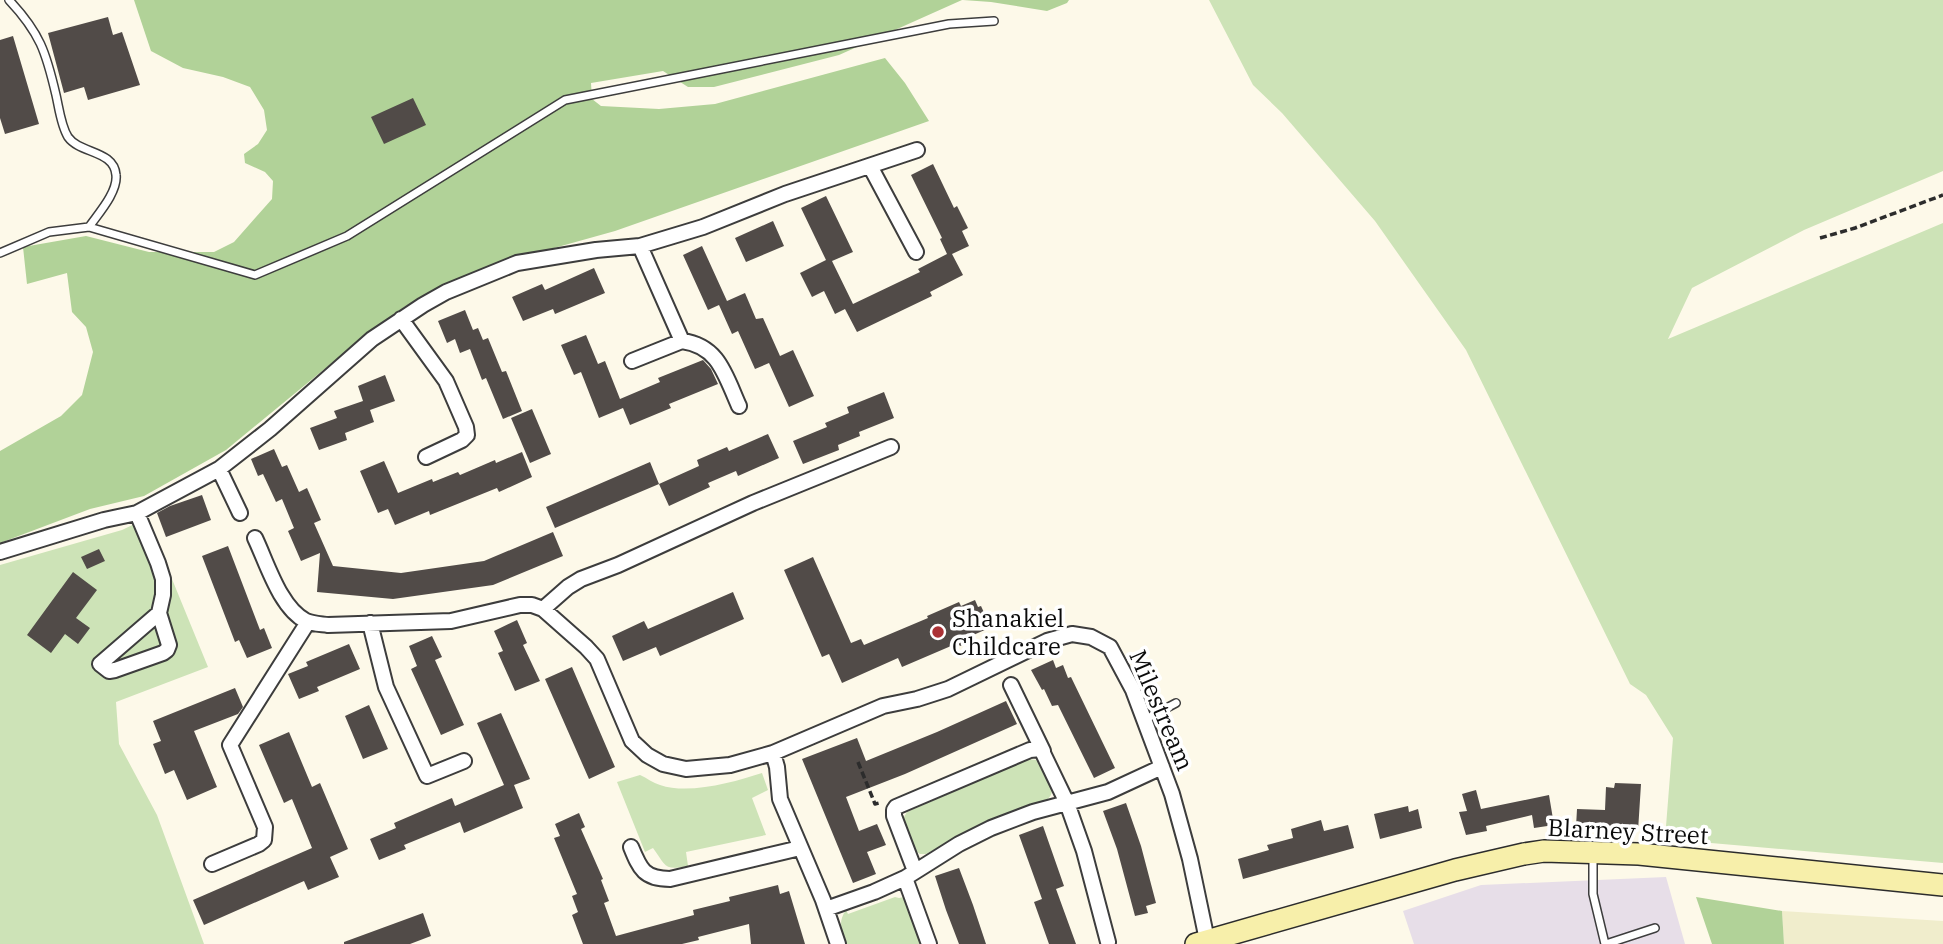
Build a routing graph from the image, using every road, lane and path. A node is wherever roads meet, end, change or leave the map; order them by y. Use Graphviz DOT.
graph roads {
  1 [pos="9,0"];
  2 [pos="994,21"];
  3 [pos="917,150"];
  4 [pos="870,166"];
  5 [pos="1943,195"];
  6 [pos="89,228"];
  7 [pos="1820,238"];
  8 [pos="640,246"];
  9 [pos="916,252"];
  10 [pos="0,253"];
  11 [pos="401,319"];
  12 [pos="681,341"];
  13 [pos="632,362"];
  14 [pos="739,406"];
  15 [pos="891,447"];
  16 [pos="426,457"];
  17 [pos="219,469"];
  18 [pos="137,513"];
  19 [pos="240,513"];
  20 [pos="255,538"];
  21 [pos="0,552"];
  22 [pos="542,609"];
  23 [pos="159,613"];
  24 [pos="308,622"];
  25 [pos="370,623"];
  26 [pos="1011,685"];
  27 [pos="1176,703"];
  28 [pos="1144,719"];
  29 [pos="1043,751"];
  30 [pos="773,753"];
  31 [pos="464,761"];
  32 [pos="858,762"];
  33 [pos="1162,767"];
  34 [pos="878,803"];
  35 [pos="1067,803"];
  36 [pos="631,847"];
  37 [pos="800,848"];
  38 [pos="1593,853"];
  39 [pos="212,864"];
  40 [pos="910,874"];
  41 [pos="1943,885"];
  42 [pos="826,909"];
  43 [pos="1655,928"];
  44 [pos="1630,940"];
  45 [pos="1108,942"];
  46 [pos="1201,942"];
  47 [pos="838,944"];
  48 [pos="929,944"];
  49 [pos="1605,944"];
  1 -- 6 [label="lane"];
  2 -- 6 [label="lane"];
  3 -- 4 [label="street"];
  4 -- 8 [label="street"];
  4 -- 9 [label="street"];
  5 -- 7 [label="path"];
  6 -- 10 [label="lane"];
  8 -- 11 [label="street"];
  8 -- 12 [label="street"];
  11 -- 16 [label="street"];
  11 -- 17 [label="street"];
  12 -- 13 [label="street"];
  12 -- 14 [label="street"];
  15 -- 22 [label="street"];
  17 -- 18 [label="street"];
  17 -- 19 [label="street"];
  18 -- 21 [label="street"];
  18 -- 23 [label="street"];
  20 -- 24 [label="street"];
  22 -- 25 [label="street"];
  22 -- 30 [label="street, Milestream"];
  23 -- 23 [label="street"];
  24 -- 25 [label="street"];
  24 -- 39 [label="street"];
  25 -- 31 [label="street"];
  26 -- 29 [label="street"];
  27 -- 28 [label="lane"];
  28 -- 30 [label="street, Milestream"];
  28 -- 33 [label="street, Milestream"];
  29 -- 35 [label="street"];
  29 -- 40 [label="street"];
  30 -- 37 [label="street"];
  32 -- 34 [label="path"];
  33 -- 35 [label="street"];
  33 -- 46 [label="street, Milestream"];
  35 -- 40 [label="street"];
  35 -- 45 [label="street"];
  36 -- 37 [label="street"];
  37 -- 42 [label="street"];
  38 -- 41 [label="street, Blarney Street"];
  38 -- 46 [label="street, Blarney Street"];
  38 -- 49 [label="lane"];
  40 -- 42 [label="street"];
  40 -- 48 [label="street"];
  42 -- 47 [label="street"];
  43 -- 44 [label="lane"];
  44 -- 49 [label="lane"];
}
